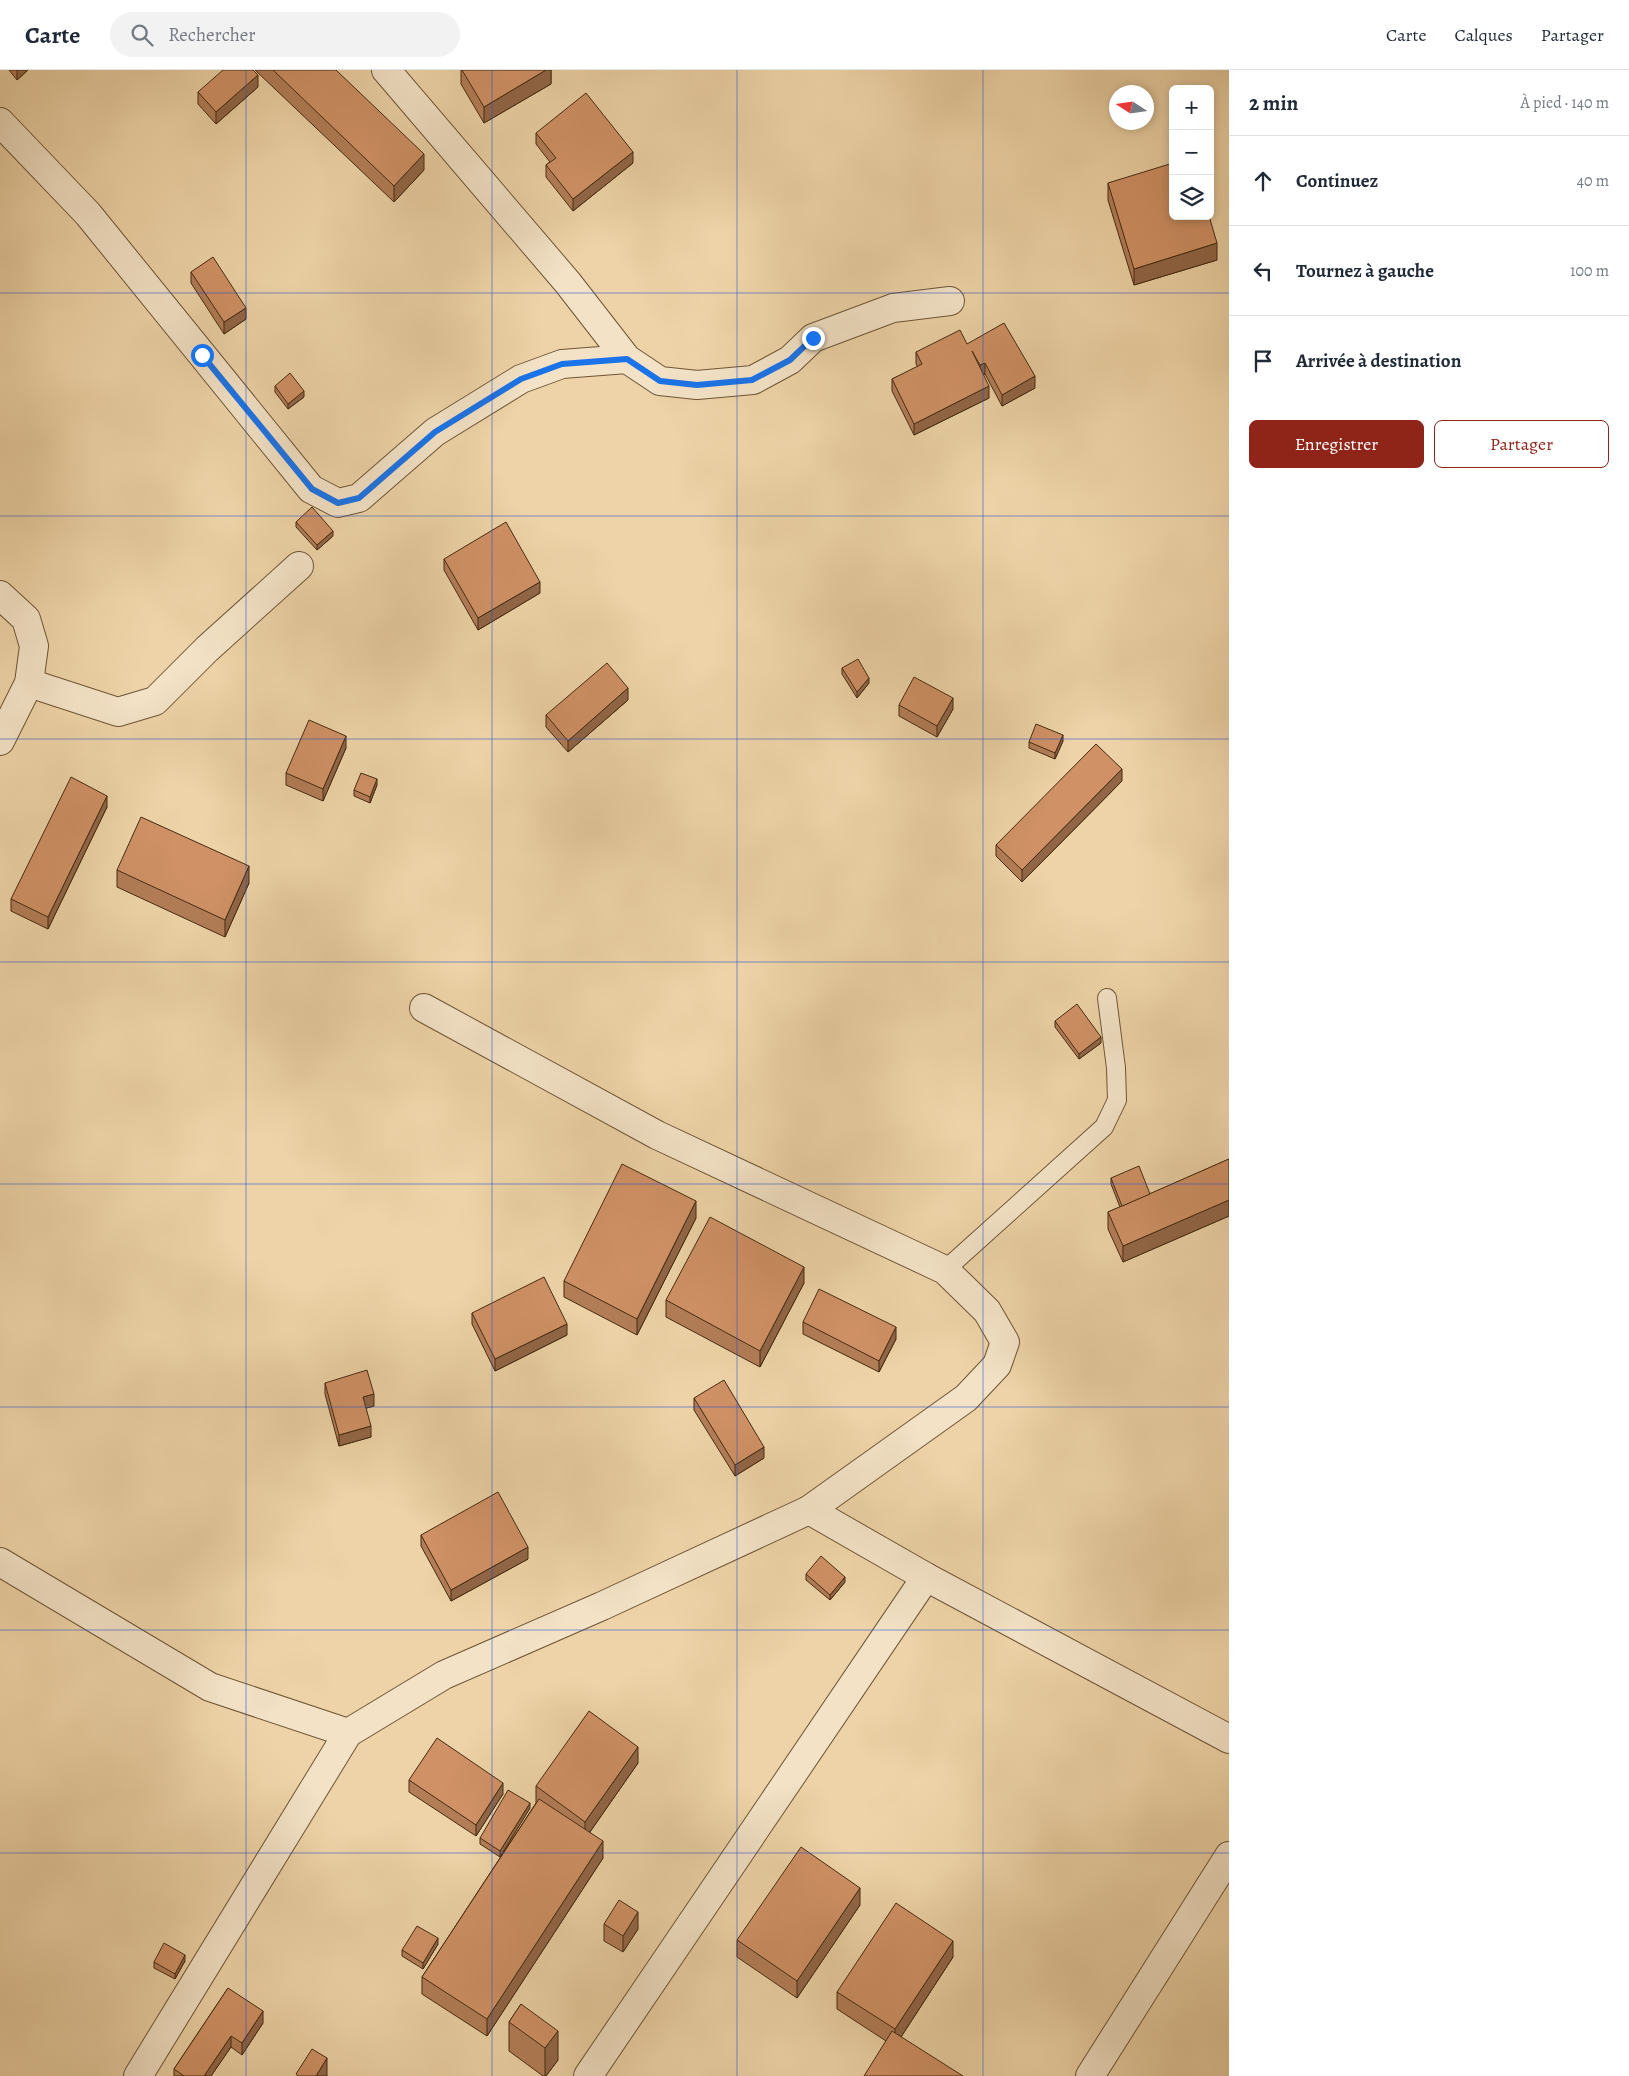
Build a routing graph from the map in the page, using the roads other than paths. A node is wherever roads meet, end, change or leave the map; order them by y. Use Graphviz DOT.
graph roads {
  1 [pos="386,70"];
  2 [pos="0,122"];
  3 [pos="950,301"];
  4 [pos="627,359"];
  5 [pos="299,566"];
  6 [pos="0,595"];
  7 [pos="29,683"];
  8 [pos="0,741"];
  9 [pos="1107,998"];
  10 [pos="424,1008"];
  11 [pos="945,1270"];
  12 [pos="810,1510"];
  13 [pos="0,1562"];
  14 [pos="926,1577"];
  15 [pos="348,1733"];
  16 [pos="1229,1739"];
  17 [pos="1229,1856"];
  18 [pos="138,2076"];
  19 [pos="588,2076"];
  20 [pos="1090,2076"];
  1 -- 4 [label="street"];
  2 -- 4 [label="street"];
  3 -- 4 [label="street"];
  5 -- 7 [label="street"];
  6 -- 7 [label="street"];
  7 -- 8 [label="street"];
  9 -- 11 [label="lane"];
  10 -- 11 [label="street"];
  11 -- 12 [label="street"];
  12 -- 14 [label="street"];
  12 -- 15 [label="street"];
  13 -- 15 [label="street"];
  14 -- 16 [label="street"];
  14 -- 19 [label="street"];
  15 -- 18 [label="street"];
  17 -- 20 [label="street"];
}
